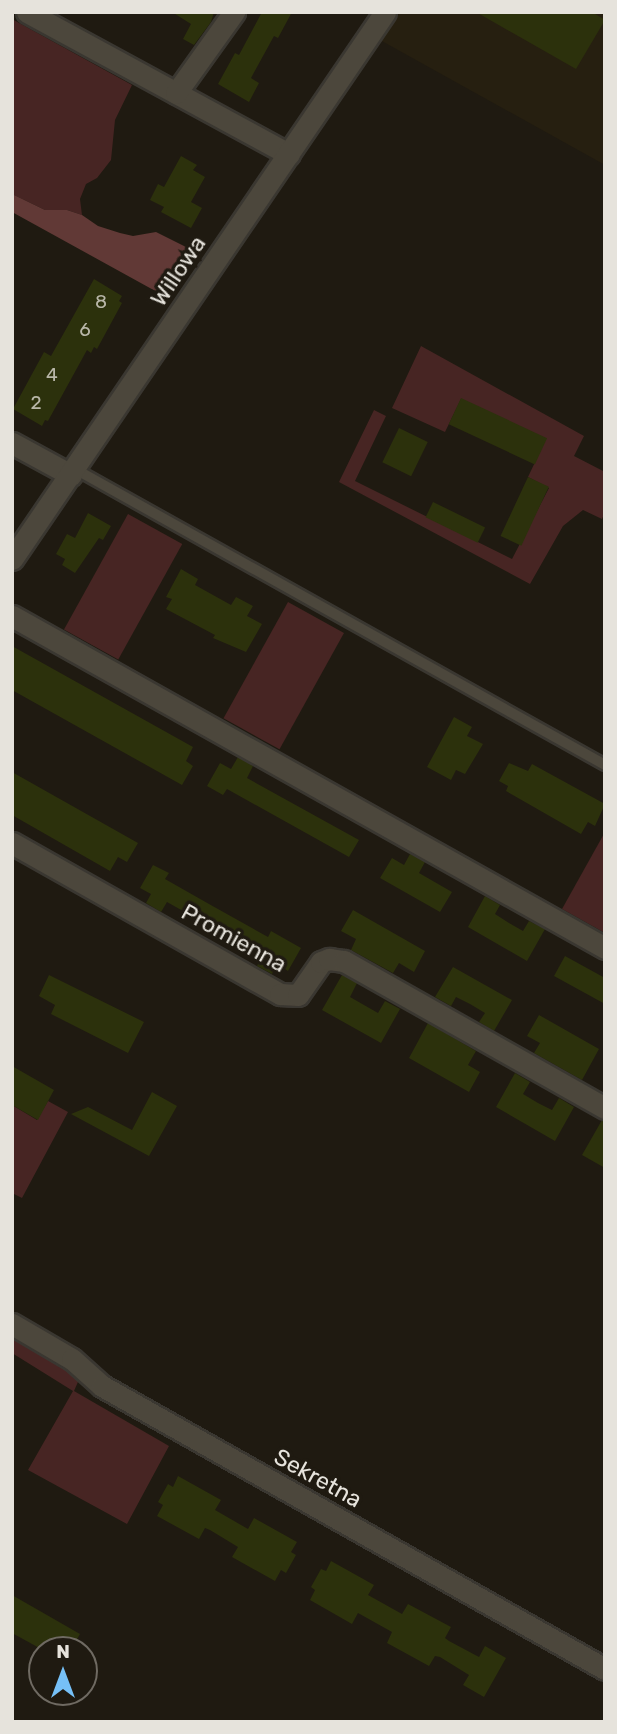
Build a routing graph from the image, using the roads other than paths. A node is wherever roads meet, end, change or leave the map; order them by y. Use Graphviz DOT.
graph roads {
  1 [pos="27,12"];
  2 [pos="234,12"];
  3 [pos="385,12"];
  4 [pos="53,19"];
  5 [pos="176,93"];
  6 [pos="289,153"];
  7 [pos="12,443"];
  8 [pos="73,472"];
  9 [pos="12,559"];
  10 [pos="12,616"];
  11 [pos="605,765"];
  12 [pos="12,843"];
  13 [pos="605,948"];
  14 [pos="605,1108"];
  15 [pos="12,1324"];
  16 [pos="605,1669"];
  1 -- 4 [label="street"];
  2 -- 5 [label="street"];
  3 -- 6 [label="street, Willowa"];
  4 -- 5 [label="street"];
  5 -- 6 [label="street"];
  6 -- 8 [label="street, Willowa"];
  7 -- 8 [label="street"];
  8 -- 9 [label="street, Willowa"];
  8 -- 11 [label="lane"];
  10 -- 13 [label="street"];
  12 -- 14 [label="street, Promienna"];
  15 -- 16 [label="street, Sekretna"];
}
